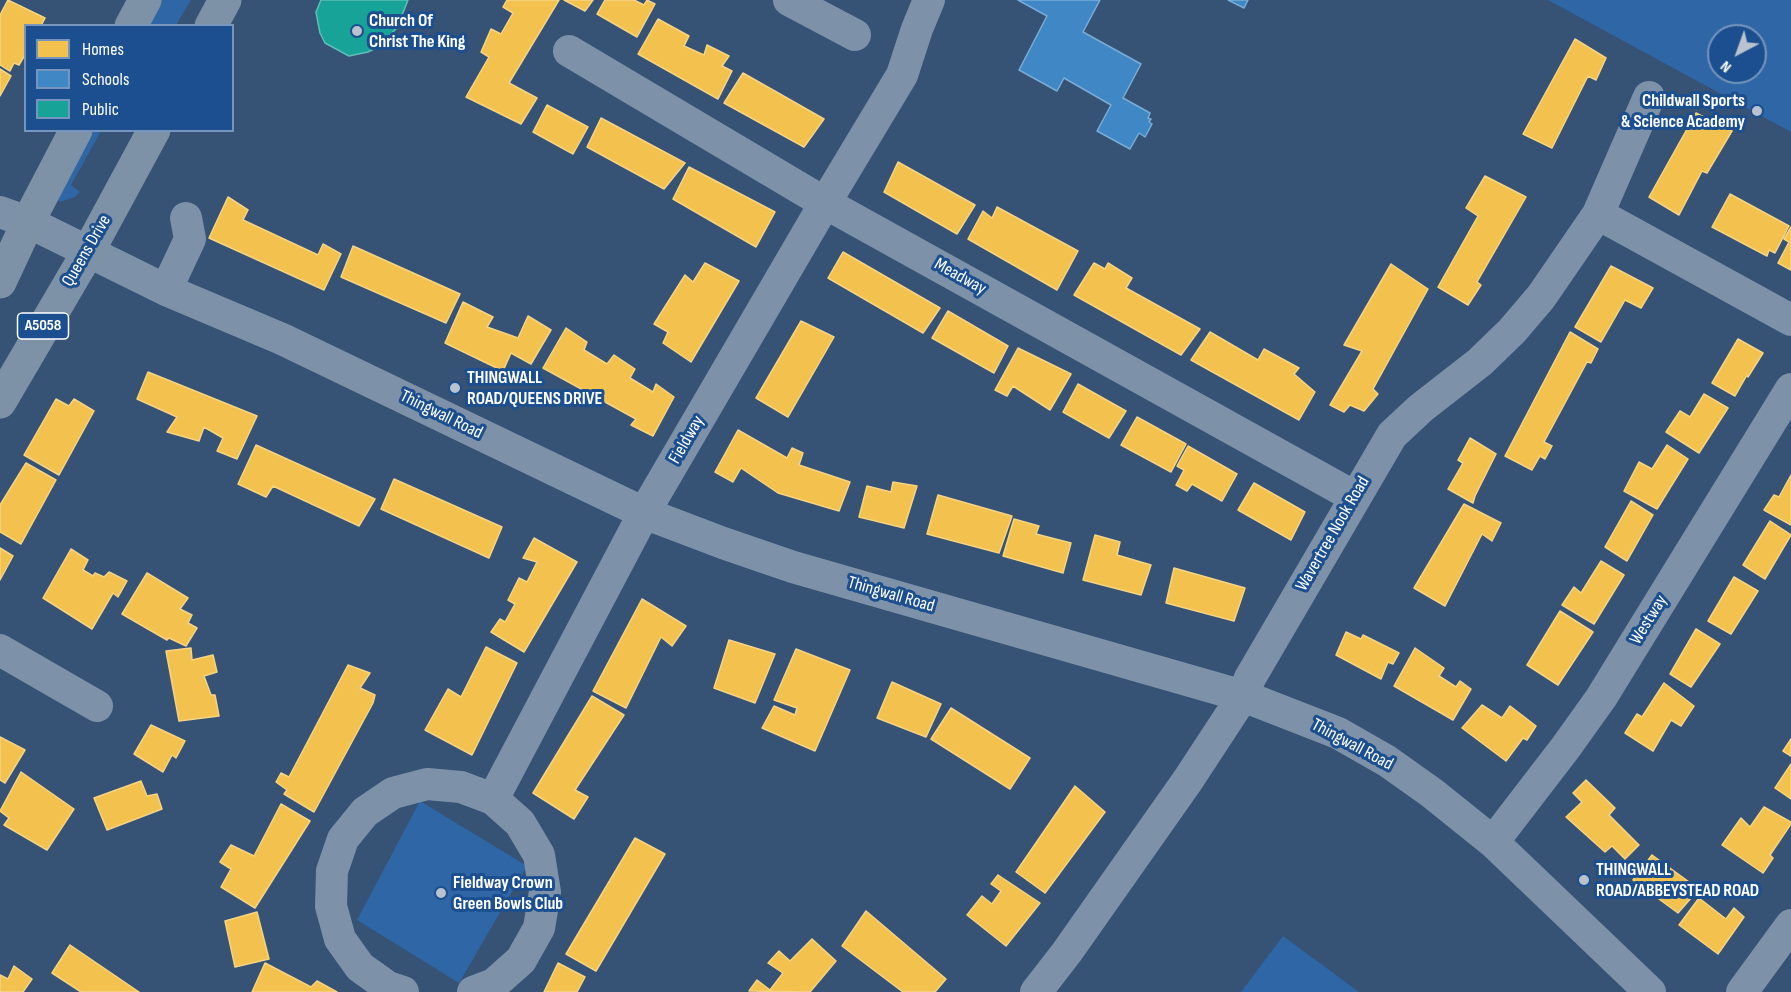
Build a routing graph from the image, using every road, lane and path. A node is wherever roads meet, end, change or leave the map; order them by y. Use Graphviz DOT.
graph roads {
  1 [pos="145,0"];
  2 [pos="225,0"];
  3 [pos="789,0"];
  4 [pos="929,0"];
  5 [pos="132,24"];
  6 [pos="212,24"];
  7 [pos="855,35"];
  8 [pos="568,51"];
  9 [pos="1649,97"];
  10 [pos="75,132"];
  11 [pos="153,132"];
  12 [pos="825,203"];
  13 [pos="1598,214"];
  14 [pos="14,217"];
  15 [pos="186,218"];
  16 [pos="88,252"];
  17 [pos="0,282"];
  18 [pos="166,290"];
  19 [pos="1791,320"];
  20 [pos="1791,389"];
  21 [pos="0,402"];
  22 [pos="1355,497"];
  23 [pos="644,513"];
  24 [pos="0,650"];
  25 [pos="1243,696"];
  26 [pos="97,706"];
  27 [pos="493,800"];
  28 [pos="1492,842"];
  29 [pos="1791,925"];
  30 [pos="403,992"];
  31 [pos="473,992"];
  32 [pos="1036,992"];
  33 [pos="1650,992"];
  34 [pos="1742,992"];
  1 -- 5 [label="highway"];
  2 -- 6 [label="highway"];
  3 -- 7 [label="street"];
  4 -- 12 [label="street, Fieldway"];
  8 -- 12 [label="street, Meadway"];
  9 -- 13 [label="street, Wavertree Nook Road"];
  10 -- 14 [label="highway"];
  11 -- 16 [label="highway, Queens Drive / A5058"];
  12 -- 22 [label="street, Meadway"];
  12 -- 23 [label="street, Fieldway"];
  13 -- 19 [label="street"];
  13 -- 22 [label="street, Wavertree Nook Road"];
  14 -- 16 [label="street, Thingwall Road"];
  14 -- 17 [label="highway"];
  15 -- 18 [label="street"];
  16 -- 18 [label="street, Thingwall Road"];
  16 -- 21 [label="highway, Queens Drive / A5058"];
  18 -- 23 [label="street, Thingwall Road"];
  20 -- 28 [label="street, Westway"];
  22 -- 25 [label="street, Wavertree Nook Road"];
  23 -- 25 [label="street, Thingwall Road"];
  23 -- 27 [label="street, Fieldway"];
  24 -- 26 [label="street"];
  25 -- 28 [label="street, Thingwall Road"];
  25 -- 32 [label="street, Wavertree Nook Road"];
  27 -- 30 [label="street"];
  27 -- 31 [label="street"];
  28 -- 33 [label="street, Thingwall Road"];
  29 -- 34 [label="street"];
}
